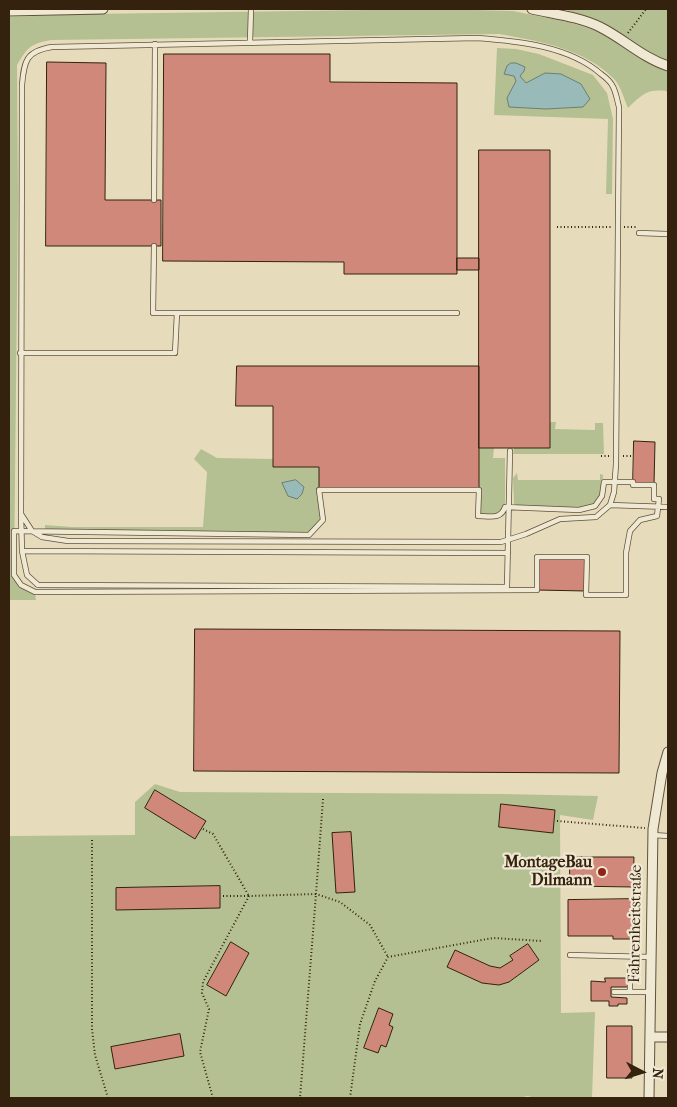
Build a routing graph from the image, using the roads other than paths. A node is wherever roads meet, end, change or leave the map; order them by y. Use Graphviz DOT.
graph roads {
  1 [pos="103,9"];
  2 [pos="251,9"];
  3 [pos="532,9"];
  4 [pos="9,11"];
  5 [pos="250,42"];
  6 [pos="155,44"];
  7 [pos="668,66"];
  8 [pos="154,200"];
  9 [pos="639,233"];
  10 [pos="667,234"];
  11 [pos="154,246"];
  12 [pos="177,313"];
  13 [pos="457,313"];
  14 [pos="20,353"];
  15 [pos="510,451"];
  16 [pos="615,482"];
  17 [pos="610,505"];
  18 [pos="510,507"];
  19 [pos="658,507"];
  20 [pos="668,507"];
  21 [pos="21,514"];
  22 [pos="21,531"];
  23 [pos="32,531"];
  24 [pos="508,539"];
  25 [pos="22,551"];
  26 [pos="508,553"];
  27 [pos="668,752"];
  28 [pos="653,832"];
  29 [pos="668,836"];
  30 [pos="570,955"];
  31 [pos="651,957"];
  32 [pos="630,971"];
  33 [pos="614,992"];
  34 [pos="630,992"];
  35 [pos="651,992"];
  36 [pos="650,1037"];
  37 [pos="668,1037"];
  38 [pos="649,1098"];
  1 -- 4 [label="street"];
  2 -- 5 [label="lane"];
  3 -- 7 [label="street"];
  5 -- 6 [label="lane"];
  5 -- 16 [label="lane"];
  6 -- 8 [label="lane"];
  6 -- 14 [label="lane"];
  9 -- 10 [label="lane"];
  11 -- 12 [label="lane"];
  12 -- 13 [label="lane"];
  12 -- 14 [label="lane"];
  14 -- 21 [label="lane"];
  15 -- 18 [label="lane"];
  16 -- 17 [label="lane"];
  16 -- 18 [label="lane"];
  16 -- 19 [label="lane"];
  17 -- 19 [label="lane"];
  17 -- 24 [label="lane"];
  18 -- 23 [label="lane"];
  18 -- 24 [label="lane"];
  19 -- 20 [label="lane"];
  19 -- 22 [label="lane"];
  21 -- 22 [label="lane"];
  21 -- 23 [label="lane"];
  22 -- 23 [label="lane"];
  22 -- 25 [label="lane"];
  23 -- 24 [label="lane"];
  24 -- 26 [label="lane"];
  25 -- 26 [label="lane"];
  25 -- 26 [label="lane"];
  27 -- 28 [label="street, Fahrenheitstraße"];
  28 -- 29 [label="lane"];
  28 -- 31 [label="street, Fahrenheitstraße"];
  30 -- 31 [label="lane"];
  31 -- 35 [label="street, Fahrenheitstraße"];
  32 -- 34 [label="lane"];
  33 -- 34 [label="lane"];
  34 -- 35 [label="lane"];
  35 -- 36 [label="street, Fahrenheitstraße"];
  36 -- 37 [label="street"];
  36 -- 38 [label="street, Fahrenheitstraße"];
}
